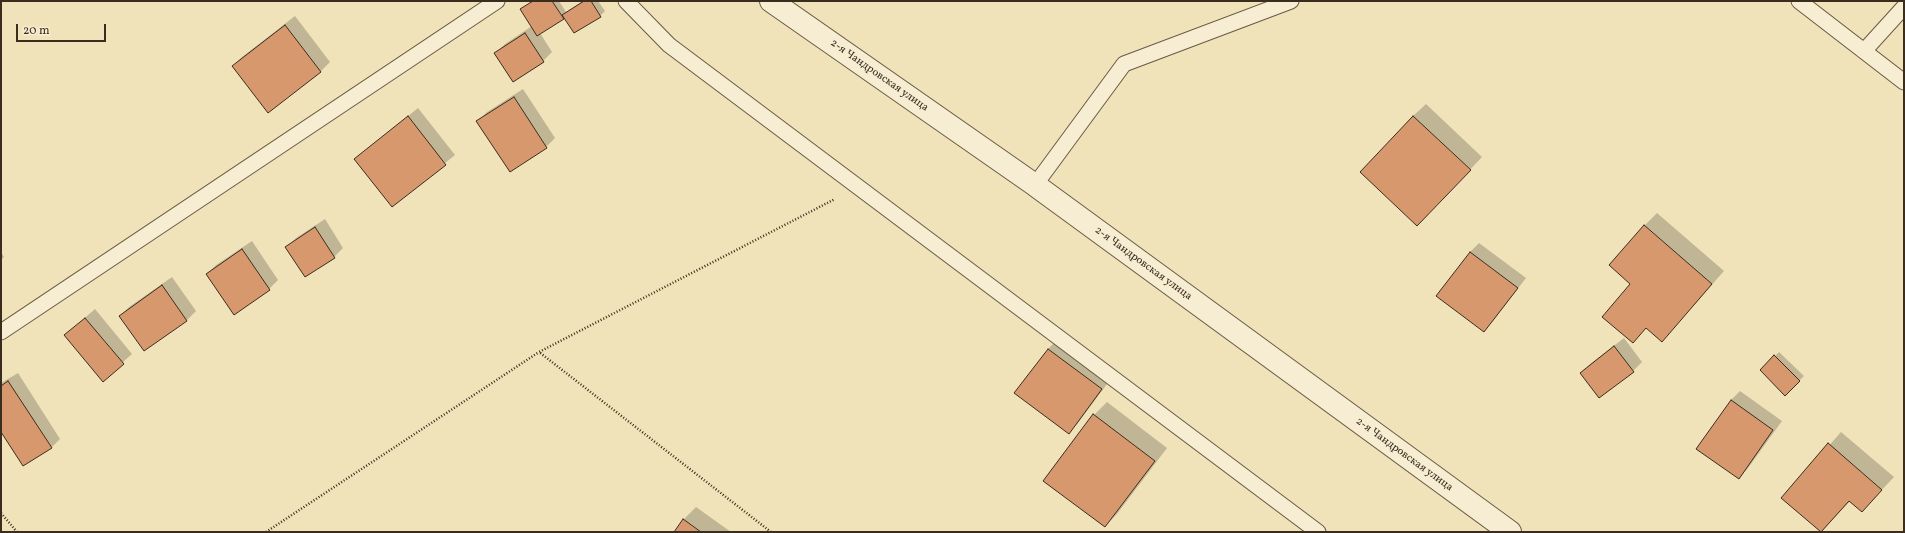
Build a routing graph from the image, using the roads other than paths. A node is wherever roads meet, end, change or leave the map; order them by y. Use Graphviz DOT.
graph roads {
  1 [pos="497,1"];
  2 [pos="626,1"];
  3 [pos="771,1"];
  4 [pos="1291,1"];
  5 [pos="1799,1"];
  6 [pos="1904,7"];
  7 [pos="1864,51"];
  8 [pos="1904,82"];
  9 [pos="1035,185"];
  10 [pos="1,332"];
  11 [pos="1318,532"];
  12 [pos="1510,532"];
  1 -- 10 [label="lane"];
  2 -- 11 [label="lane"];
  3 -- 9 [label="street, 2-я Чандровская улица"];
  4 -- 9 [label="lane"];
  5 -- 7 [label="lane"];
  6 -- 7 [label="lane"];
  7 -- 8 [label="lane"];
  9 -- 12 [label="street, 2-я Чандровская улица"];
}
